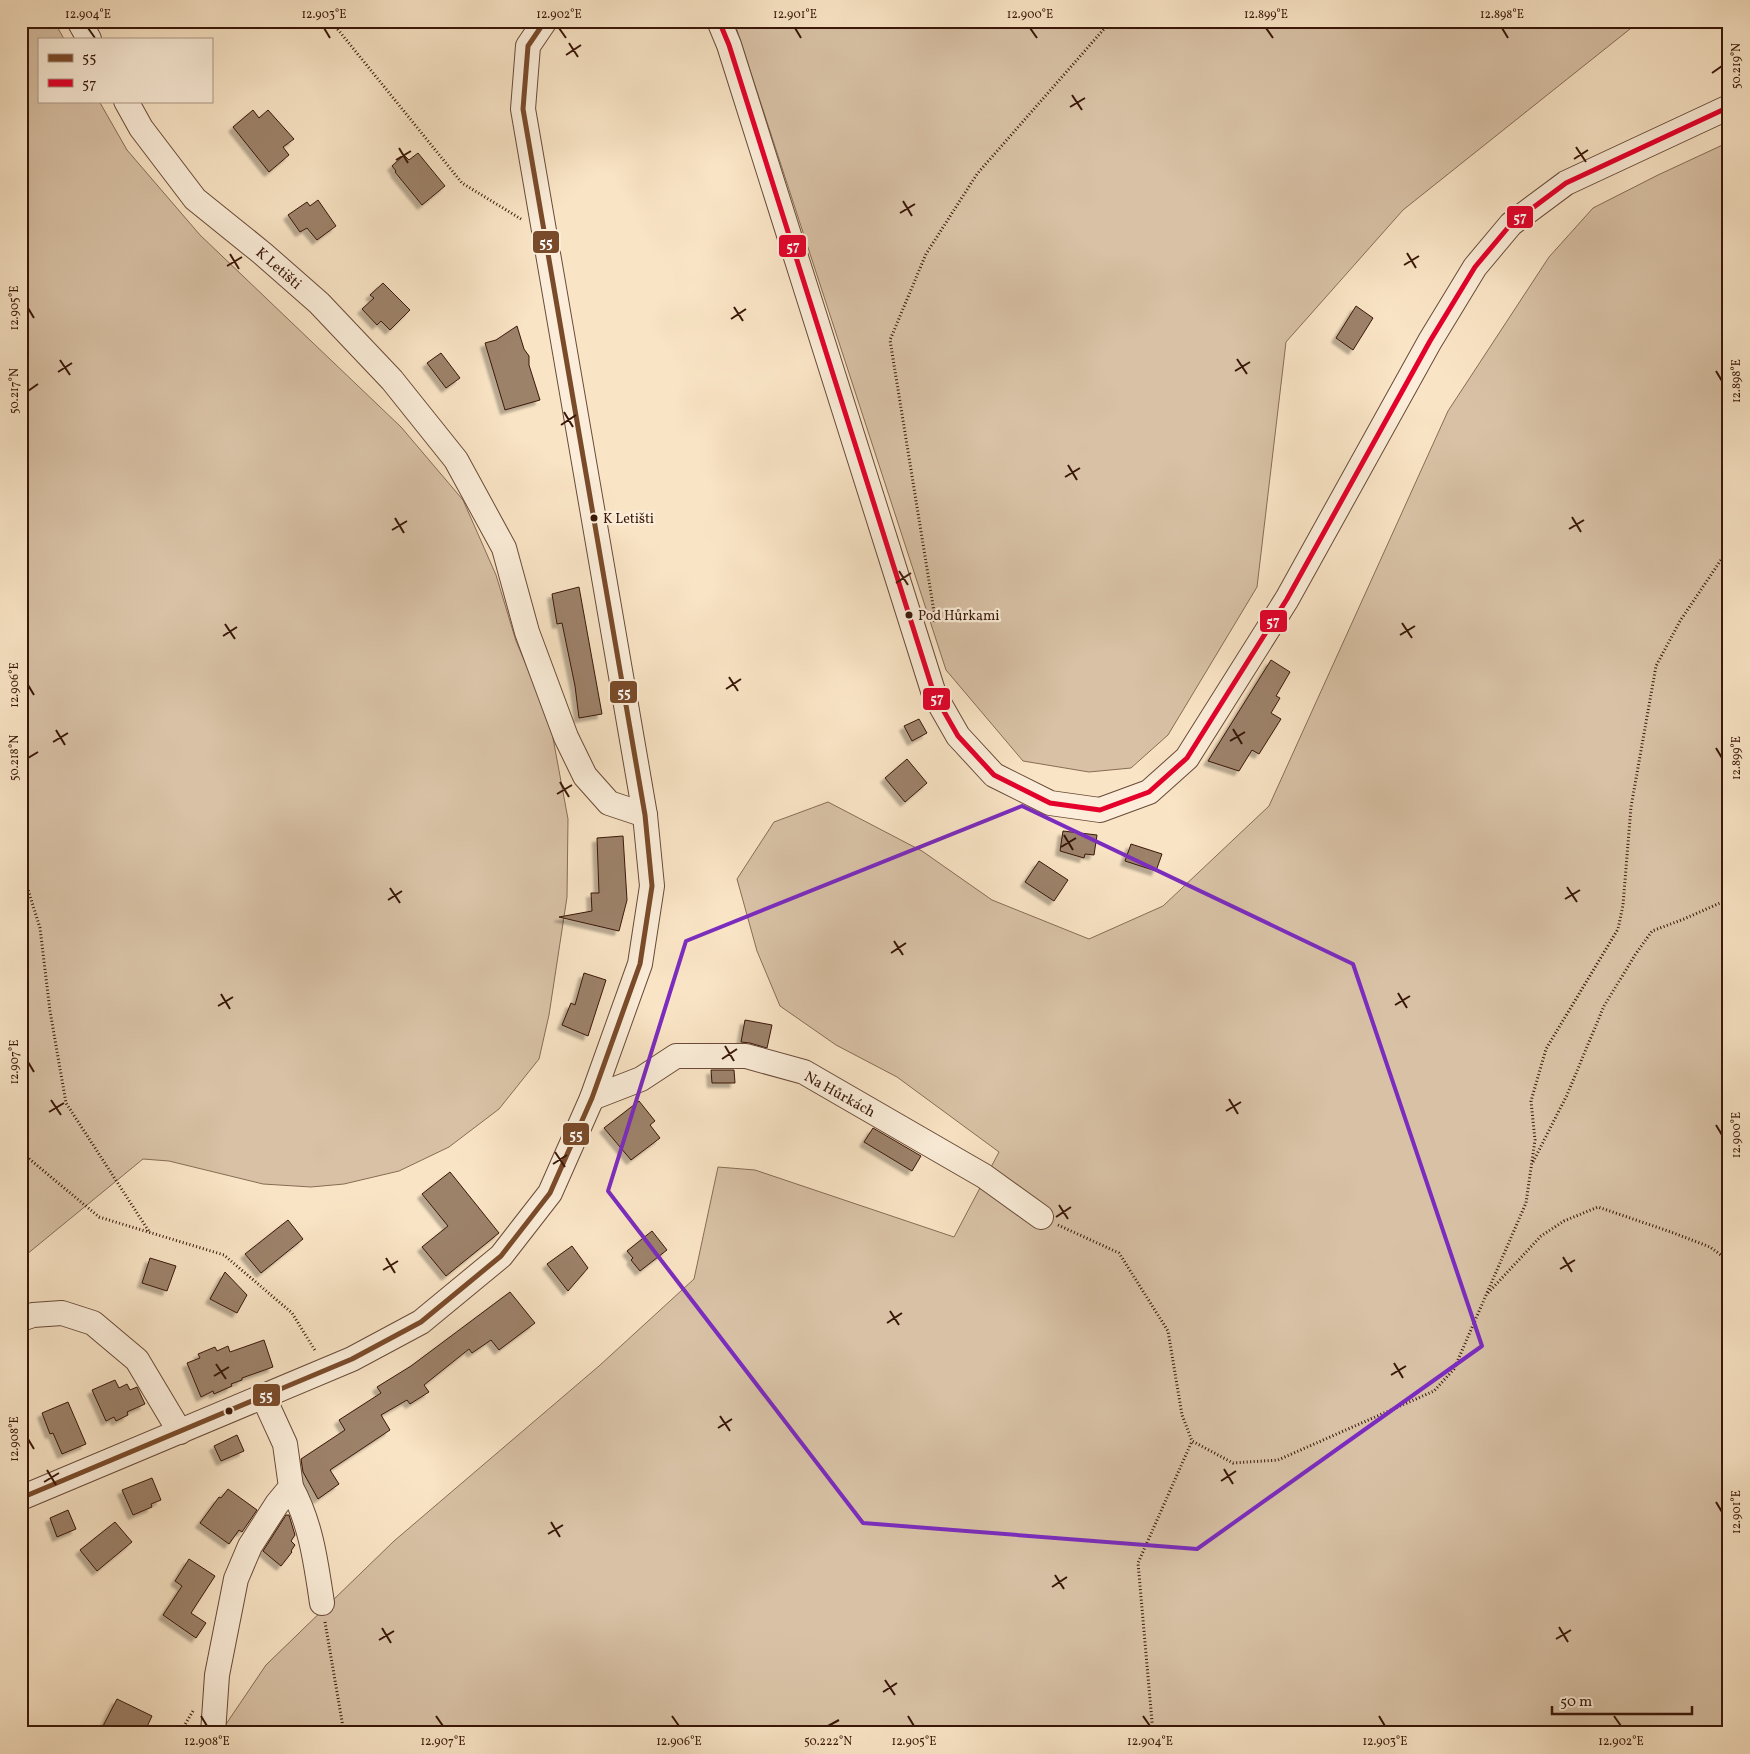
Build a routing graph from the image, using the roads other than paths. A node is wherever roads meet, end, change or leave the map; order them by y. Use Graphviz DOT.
graph roads {
  1 [pos="79,21"];
  2 [pos="545,21"];
  3 [pos="719,21"];
  4 [pos="88,38"];
  5 [pos="127,102"];
  6 [pos="1729,107"];
  7 [pos="645,815"];
  8 [pos="592,1098"];
  9 [pos="1041,1217"];
  10 [pos="21,1319"];
  11 [pos="263,1396"];
  12 [pos="180,1432"];
  13 [pos="291,1487"];
  14 [pos="21,1498"];
  15 [pos="322,1603"];
  16 [pos="213,1733"];
  1 -- 4 [label="street"];
  2 -- 7 [label="street"];
  3 -- 6 [label="street"];
  5 -- 7 [label="street, K Letišti"];
  7 -- 8 [label="street"];
  8 -- 9 [label="street, Na Hůrkách"];
  8 -- 11 [label="street"];
  10 -- 12 [label="street"];
  11 -- 12 [label="street"];
  11 -- 13 [label="street"];
  12 -- 14 [label="street"];
  13 -- 15 [label="street"];
  13 -- 16 [label="street"];
}
